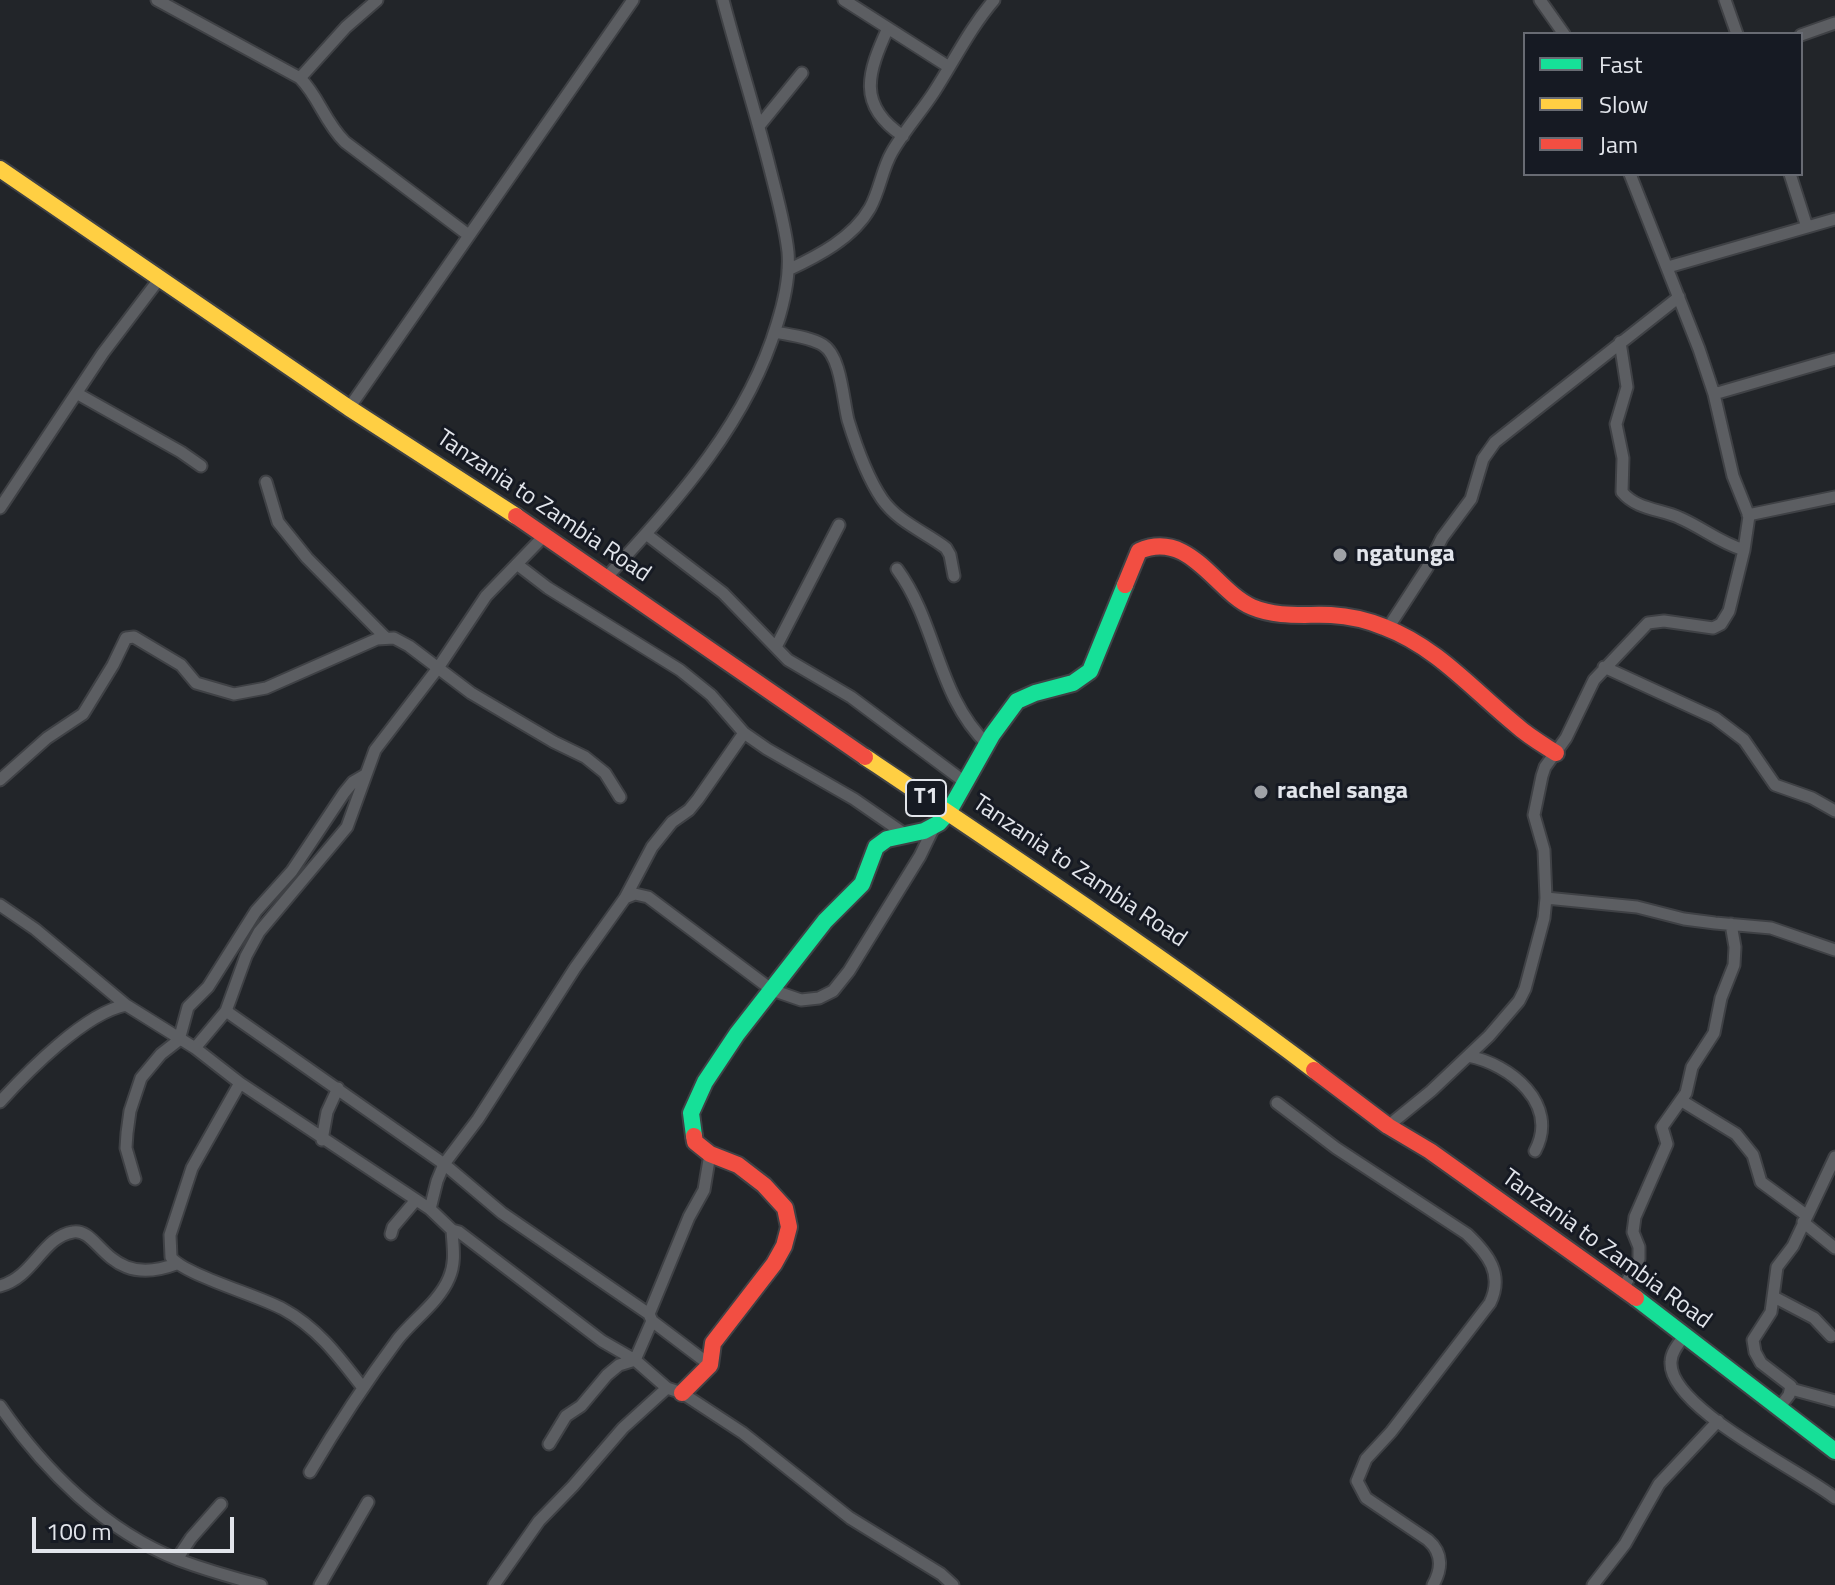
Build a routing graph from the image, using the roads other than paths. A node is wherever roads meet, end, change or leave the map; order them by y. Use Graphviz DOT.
graph roads {
  1 [pos="157,0"];
  2 [pos="377,0"];
  3 [pos="633,0"];
  4 [pos="723,0"];
  5 [pos="844,0"];
  6 [pos="1540,0"];
  7 [pos="1725,0"];
  8 [pos="991,1"];
  9 [pos="1835,23"];
  10 [pos="888,28"];
  11 [pos="1563,32"];
  12 [pos="1736,32"];
  13 [pos="1803,34"];
  14 [pos="949,67"];
  15 [pos="802,73"];
  16 [pos="300,78"];
  17 [pos="759,126"];
  18 [pos="903,136"];
  19 [pos="0,169"];
  20 [pos="1631,176"];
  21 [pos="1791,176"];
  22 [pos="1835,219"];
  23 [pos="1807,227"];
  24 [pos="467,234"];
  25 [pos="1668,267"];
  26 [pos="788,270"];
  27 [pos="160,278"];
  28 [pos="1679,297"];
  29 [pos="775,332"];
  30 [pos="1620,342"];
  31 [pos="1835,359"];
  32 [pos="78,394"];
  33 [pos="1714,394"];
  34 [pos="349,408"];
  35 [pos="201,466"];
  36 [pos="266,482"];
  37 [pos="1835,497"];
  38 [pos="0,508"];
  39 [pos="1748,515"];
  40 [pos="839,525"];
  41 [pos="646,534"];
  42 [pos="544,536"];
  43 [pos="1744,550"];
  44 [pos="518,565"];
  45 [pos="897,569"];
  46 [pos="954,576"];
  47 [pos="606,578"];
  48 [pos="1388,628"];
  49 [pos="385,637"];
  50 [pos="776,647"];
  51 [pos="1604,667"];
  52 [pos="438,668"];
  53 [pos="744,733"];
  54 [pos="988,745"];
  55 [pos="1556,753"];
  56 [pos="365,775"];
  57 [pos="0,780"];
  58 [pos="966,783"];
  59 [pos="620,797"];
  60 [pos="1835,811"];
  61 [pos="948,813"];
  62 [pos="935,826"];
  63 [pos="906,835"];
  64 [pos="625,898"];
  65 [pos="1546,898"];
  66 [pos="0,905"];
  67 [pos="1731,924"];
  68 [pos="1835,950"];
  69 [pos="772,990"];
  70 [pos="126,1005"];
  71 [pos="226,1011"];
  72 [pos="179,1040"];
  73 [pos="195,1048"];
  74 [pos="1468,1056"];
  75 [pos="240,1083"];
  76 [pos="338,1088"];
  77 [pos="1682,1101"];
  78 [pos="0,1102"];
  79 [pos="1277,1103"];
  80 [pos="1388,1126"];
  81 [pos="322,1140"];
  82 [pos="1535,1151"];
  83 [pos="710,1154"];
  84 [pos="1835,1157"];
  85 [pos="444,1164"];
  86 [pos="135,1179"];
  87 [pos="416,1200"];
  88 [pos="430,1209"];
  89 [pos="1804,1219"];
  90 [pos="452,1230"];
  91 [pos="391,1234"];
  92 [pos="1835,1248"];
  93 [pos="176,1264"];
  94 [pos="0,1286"];
  95 [pos="1623,1289"];
  96 [pos="1774,1297"];
  97 [pos="651,1318"];
  98 [pos="1685,1335"];
  99 [pos="1831,1336"];
  100 [pos="635,1360"];
  101 [pos="710,1365"];
  102 [pos="363,1388"];
  103 [pos="1791,1389"];
  104 [pos="674,1391"];
  105 [pos="1835,1401"];
  106 [pos="0,1406"];
  107 [pos="1779,1408"];
  108 [pos="1718,1421"];
  109 [pos="549,1444"];
  110 [pos="1835,1451"];
  111 [pos="310,1472"];
  112 [pos="1835,1498"];
  113 [pos="368,1502"];
  114 [pos="221,1504"];
  115 [pos="177,1559"];
  116 [pos="261,1585"];
  117 [pos="320,1585"];
  118 [pos="494,1585"];
  119 [pos="953,1585"];
  120 [pos="1433,1585"];
  121 [pos="1593,1585"];
  1 -- 16 [label="street"];
  2 -- 16 [label="street"];
  3 -- 24 [label="street"];
  4 -- 17 [label="street"];
  5 -- 10 [label="street"];
  6 -- 11 [label="street"];
  7 -- 12 [label="street"];
  8 -- 14 [label="street"];
  9 -- 13 [label="street"];
  10 -- 14 [label="street"];
  10 -- 18 [label="street"];
  14 -- 18 [label="street"];
  15 -- 17 [label="street"];
  16 -- 24 [label="street"];
  17 -- 26 [label="street"];
  18 -- 26 [label="street"];
  19 -- 27 [label="main road, Tanzania to Zambia Road / T1"];
  20 -- 25 [label="street"];
  21 -- 23 [label="street"];
  22 -- 23 [label="street"];
  23 -- 25 [label="street"];
  24 -- 34 [label="street"];
  25 -- 28 [label="street"];
  26 -- 29 [label="street"];
  27 -- 32 [label="street"];
  27 -- 34 [label="main road, Tanzania to Zambia Road / T1"];
  28 -- 30 [label="street"];
  28 -- 33 [label="street"];
  29 -- 41 [label="street"];
  29 -- 46 [label="street"];
  30 -- 43 [label="street"];
  30 -- 48 [label="street"];
  31 -- 33 [label="street"];
  32 -- 35 [label="street"];
  32 -- 38 [label="street"];
  33 -- 39 [label="street"];
  34 -- 42 [label="main road, Tanzania to Zambia Road / T1"];
  36 -- 49 [label="street"];
  37 -- 39 [label="street"];
  39 -- 43 [label="street"];
  40 -- 50 [label="street"];
  41 -- 47 [label="street"];
  41 -- 50 [label="street"];
  42 -- 44 [label="street"];
  42 -- 47 [label="main road, Tanzania to Zambia Road / T1"];
  43 -- 51 [label="street"];
  44 -- 52 [label="street"];
  44 -- 53 [label="street"];
  45 -- 54 [label="street"];
  47 -- 61 [label="main road, Tanzania to Zambia Road / T1"];
  48 -- 54 [label="main road"];
  48 -- 55 [label="main road"];
  49 -- 52 [label="street"];
  49 -- 57 [label="street"];
  50 -- 58 [label="street"];
  51 -- 55 [label="street"];
  51 -- 60 [label="street"];
  52 -- 56 [label="street"];
  52 -- 59 [label="street"];
  53 -- 63 [label="street"];
  53 -- 64 [label="street"];
  54 -- 58 [label="main road"];
  55 -- 65 [label="street"];
  56 -- 71 [label="street"];
  56 -- 72 [label="street"];
  58 -- 61 [label="main road"];
  61 -- 62 [label="main road"];
  61 -- 80 [label="main road, Tanzania to Zambia Road / T1"];
  62 -- 63 [label="main road"];
  62 -- 69 [label="street"];
  63 -- 69 [label="main road"];
  64 -- 69 [label="street"];
  64 -- 85 [label="street"];
  65 -- 67 [label="street"];
  65 -- 74 [label="street"];
  66 -- 70 [label="street"];
  67 -- 68 [label="street"];
  67 -- 77 [label="street"];
  69 -- 83 [label="main road"];
  70 -- 72 [label="street"];
  70 -- 78 [label="street"];
  71 -- 73 [label="street"];
  71 -- 76 [label="street"];
  72 -- 73 [label="street"];
  72 -- 86 [label="street"];
  73 -- 75 [label="street"];
  74 -- 80 [label="street"];
  74 -- 82 [label="street"];
  75 -- 81 [label="street"];
  75 -- 93 [label="street"];
  76 -- 81 [label="street"];
  76 -- 85 [label="street"];
  77 -- 89 [label="street"];
  77 -- 95 [label="street"];
  79 -- 120 [label="street"];
  80 -- 95 [label="main road, Tanzania to Zambia Road / T1"];
  81 -- 87 [label="street"];
  83 -- 97 [label="street"];
  83 -- 101 [label="main road"];
  84 -- 89 [label="street"];
  85 -- 88 [label="street"];
  85 -- 97 [label="street"];
  87 -- 88 [label="street"];
  87 -- 91 [label="street"];
  88 -- 90 [label="street"];
  89 -- 92 [label="street"];
  89 -- 96 [label="street"];
  90 -- 100 [label="street"];
  90 -- 102 [label="street"];
  93 -- 94 [label="street"];
  93 -- 102 [label="street"];
  95 -- 98 [label="main road, Tanzania to Zambia Road / T1"];
  96 -- 99 [label="street"];
  96 -- 103 [label="street"];
  97 -- 100 [label="street"];
  97 -- 101 [label="street"];
  98 -- 107 [label="main road, Tanzania to Zambia Road / T1"];
  98 -- 108 [label="street"];
  100 -- 104 [label="street"];
  100 -- 109 [label="street"];
  101 -- 104 [label="main road"];
  102 -- 111 [label="street"];
  103 -- 105 [label="street"];
  103 -- 107 [label="street"];
  104 -- 118 [label="street"];
  104 -- 119 [label="street"];
  106 -- 115 [label="street"];
  107 -- 110 [label="main road, Tanzania to Zambia Road / T1"];
  108 -- 112 [label="street"];
  108 -- 121 [label="street"];
  113 -- 117 [label="street"];
  114 -- 115 [label="street"];
  115 -- 116 [label="street"];
}
